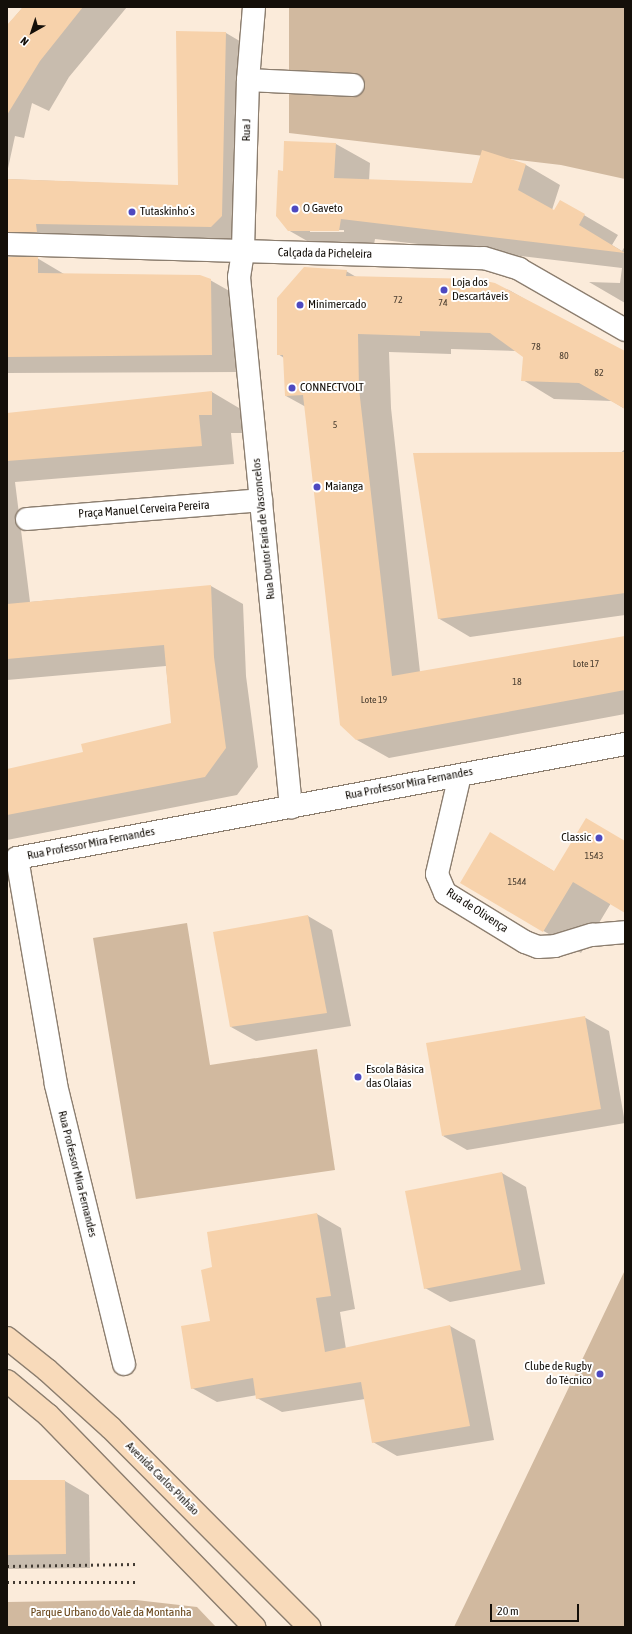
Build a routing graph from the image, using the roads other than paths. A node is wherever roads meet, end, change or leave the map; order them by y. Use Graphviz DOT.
graph roads {
  1 [pos="254,7"];
  2 [pos="248,80"];
  3 [pos="353,85"];
  4 [pos="7,244"];
  5 [pos="243,252"];
  6 [pos="625,330"];
  7 [pos="261,500"];
  8 [pos="27,519"];
  9 [pos="625,744"];
  10 [pos="460,775"];
  11 [pos="290,807"];
  12 [pos="625,932"];
  13 [pos="7,1338"];
  14 [pos="124,1364"];
  15 [pos="7,1381"];
  16 [pos="254,1627"];
  17 [pos="310,1627"];
  1 -- 2 [label="street, Rua J"];
  2 -- 3 [label="street"];
  2 -- 5 [label="street, Rua J"];
  4 -- 5 [label="street, Calçada da Picheleira"];
  5 -- 6 [label="street, Calçada da Picheleira"];
  5 -- 7 [label="street, Rua Doutor Faria de Vasconcelos"];
  7 -- 8 [label="street, Praça Manuel Cerveira Pereira"];
  7 -- 11 [label="street, Rua Doutor Faria de Vasconcelos"];
  9 -- 10 [label="street, Rua Professor Mira Fernandes"];
  10 -- 11 [label="street, Rua Professor Mira Fernandes"];
  10 -- 12 [label="street, Rua de Olivença"];
  11 -- 14 [label="street, Rua Professor Mira Fernandes"];
  13 -- 17 [label="main road, Avenida Carlos Pinhão"];
  15 -- 16 [label="main road"];
}
